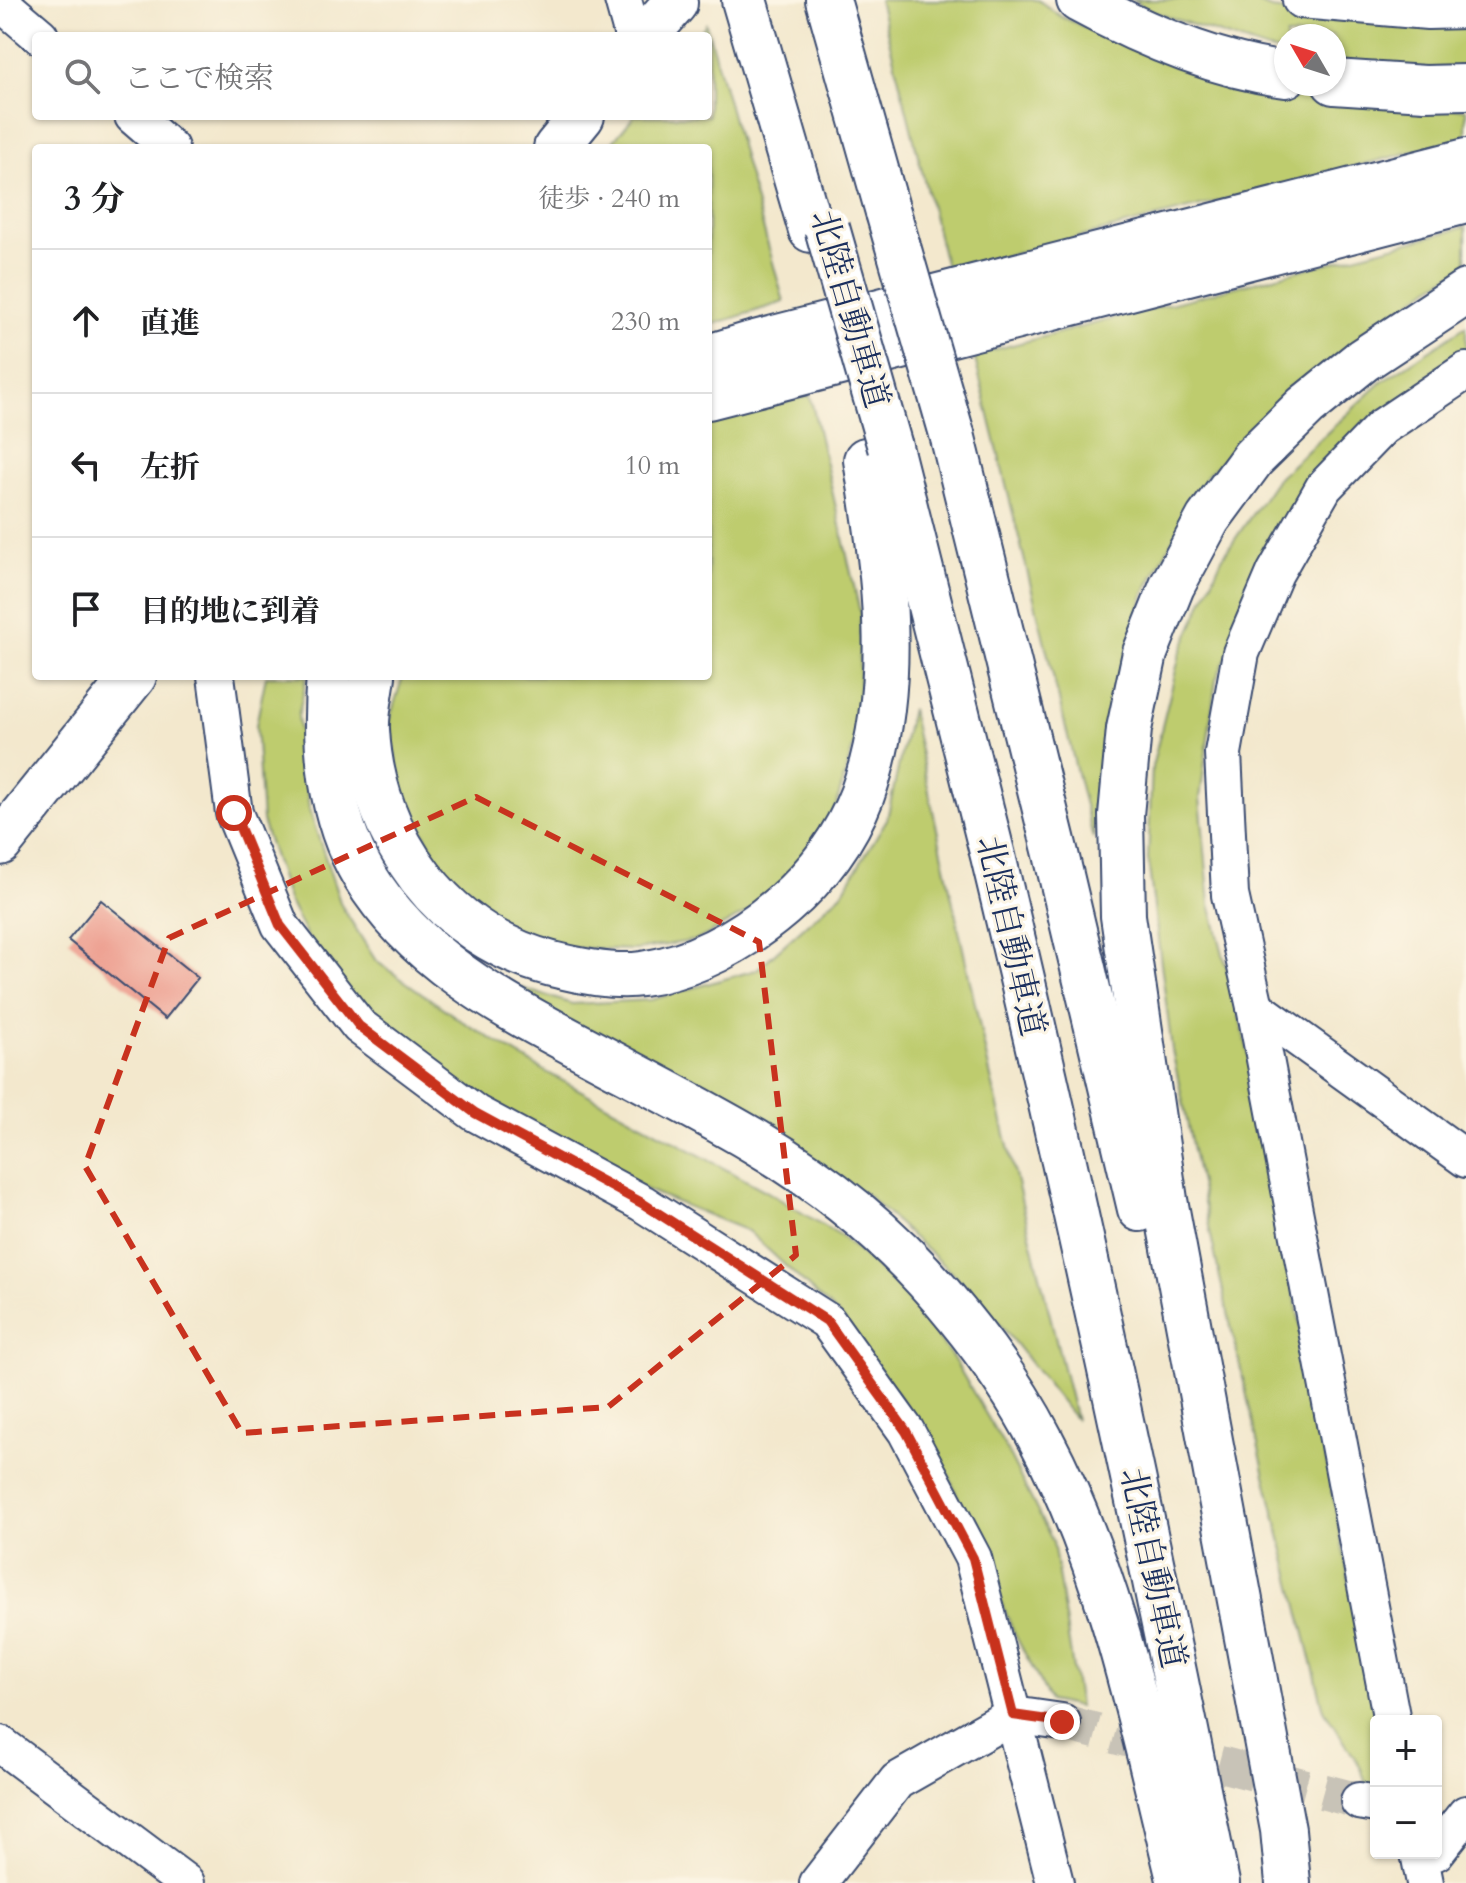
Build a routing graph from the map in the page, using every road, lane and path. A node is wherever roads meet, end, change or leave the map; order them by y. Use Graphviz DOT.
graph roads {
  1 [pos="623,0"];
  2 [pos="744,0"];
  3 [pos="761,0"];
  4 [pos="828,0"];
  5 [pos="1079,0"];
  6 [pos="1301,0"];
  7 [pos="0,2"];
  8 [pos="675,3"];
  9 [pos="1466,10"];
  10 [pos="35,32"];
  11 [pos="632,32"];
  12 [pos="650,32"];
  13 [pos="1274,72"];
  14 [pos="1346,83"];
  15 [pos="1466,87"];
  16 [pos="138,120"];
  17 [pos="579,120"];
  18 [pos="165,144"];
  19 [pos="559,144"];
  20 [pos="1466,161"];
  21 [pos="1466,201"];
  22 [pos="819,229"];
  23 [pos="1466,292"];
  24 [pos="712,356"];
  25 [pos="1466,371"];
  26 [pos="712,396"];
  27 [pos="877,449"];
  28 [pos="131,680"];
  29 [pos="217,680"];
  30 [pos="329,680"];
  31 [pos="373,680"];
  32 [pos="0,843"];
  33 [pos="1255,1007"];
  34 [pos="1466,1159"];
  35 [pos="1013,1715"];
  36 [pos="1391,1715"];
  37 [pos="1062,1722"];
  38 [pos="0,1744"];
  39 [pos="1466,1814"];
  40 [pos="1428,1862"];
  41 [pos="186,1883"];
  42 [pos="818,1883"];
  43 [pos="1055,1883"];
  44 [pos="1180,1883"];
  45 [pos="1217,1883"];
  46 [pos="1281,1883"];
  47 [pos="1288,1883"];
  1 -- 11 [label="street"];
  2 -- 22 [label="main road"];
  3 -- 22 [label="main road, 北陸自動車道"];
  4 -- 46 [label="main road, 北陸自動車道, bridge"];
  5 -- 13 [label="main road"];
  6 -- 9 [label="street"];
  7 -- 10 [label="street"];
  8 -- 12 [label="main road"];
  14 -- 15 [label="main road"];
  16 -- 18 [label="street"];
  17 -- 19 [label="main road"];
  20 -- 24 [label="main road"];
  21 -- 26 [label="main road"];
  22 -- 27 [label="main road, 北陸自動車道, bridge"];
  23 -- 47 [label="main road"];
  25 -- 33 [label="street"];
  27 -- 31 [label="main road"];
  27 -- 45 [label="main road, 北陸自動車道"];
  28 -- 32 [label="main road"];
  29 -- 35 [label="street"];
  30 -- 44 [label="main road"];
  33 -- 34 [label="street"];
  33 -- 36 [label="street"];
  35 -- 37 [label="street"];
  35 -- 42 [label="street"];
  35 -- 43 [label="street"];
  38 -- 41 [label="street"];
  39 -- 40 [label="street"];
}
